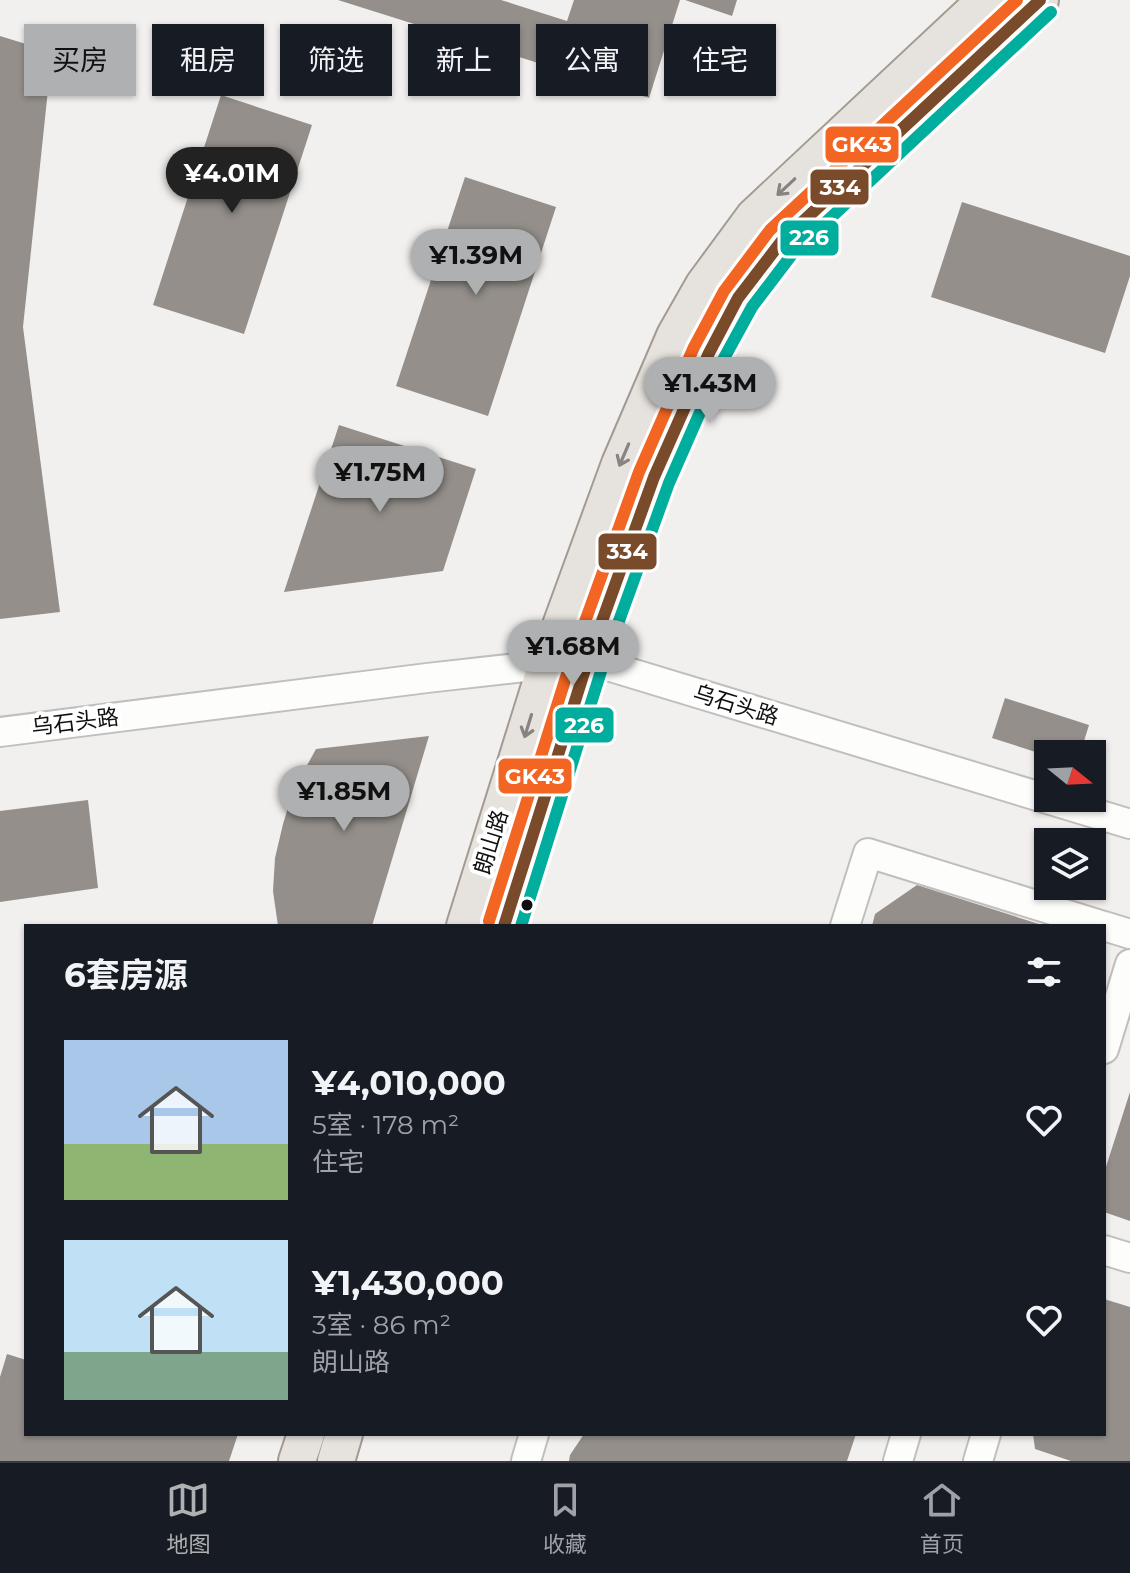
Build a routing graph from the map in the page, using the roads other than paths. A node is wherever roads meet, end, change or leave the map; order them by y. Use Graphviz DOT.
graph roads {
  1 [pos="986,0"];
  2 [pos="1040,0"];
  3 [pos="588,660"];
  4 [pos="547,664"];
  5 [pos="0,732"];
  6 [pos="1130,824"];
  7 [pos="466,924"];
  8 [pos="505,924"];
  9 [pos="846,924"];
  10 [pos="1098,924"];
  11 [pos="1106,927"];
  12 [pos="1130,934"];
  13 [pos="1130,964"];
  14 [pos="1106,1042"];
  15 [pos="1106,1251"];
  16 [pos="1130,1258"];
  17 [pos="305,1436"];
  18 [pos="343,1436"];
  19 [pos="533,1436"];
  20 [pos="905,1436"];
  21 [pos="985,1436"];
  22 [pos="297,1461"];
  23 [pos="336,1461"];
  24 [pos="526,1461"];
  25 [pos="898,1461"];
  26 [pos="978,1461"];
  1 -- 4 [label="main road, 朗山路, one-way"];
  2 -- 3 [label="main road, 朗山路"];
  3 -- 4 [label="street, 乌石头路"];
  3 -- 6 [label="street, 乌石头路"];
  3 -- 8 [label="main road, 朗山路"];
  4 -- 5 [label="street, 乌石头路"];
  4 -- 7 [label="main road, 朗山路, one-way"];
  9 -- 10 [label="street"];
  11 -- 12 [label="street"];
  13 -- 14 [label="street"];
  15 -- 16 [label="street"];
  17 -- 22 [label="main road"];
  18 -- 23 [label="main road"];
  19 -- 24 [label="street"];
  20 -- 25 [label="street"];
  21 -- 26 [label="street"];
}
